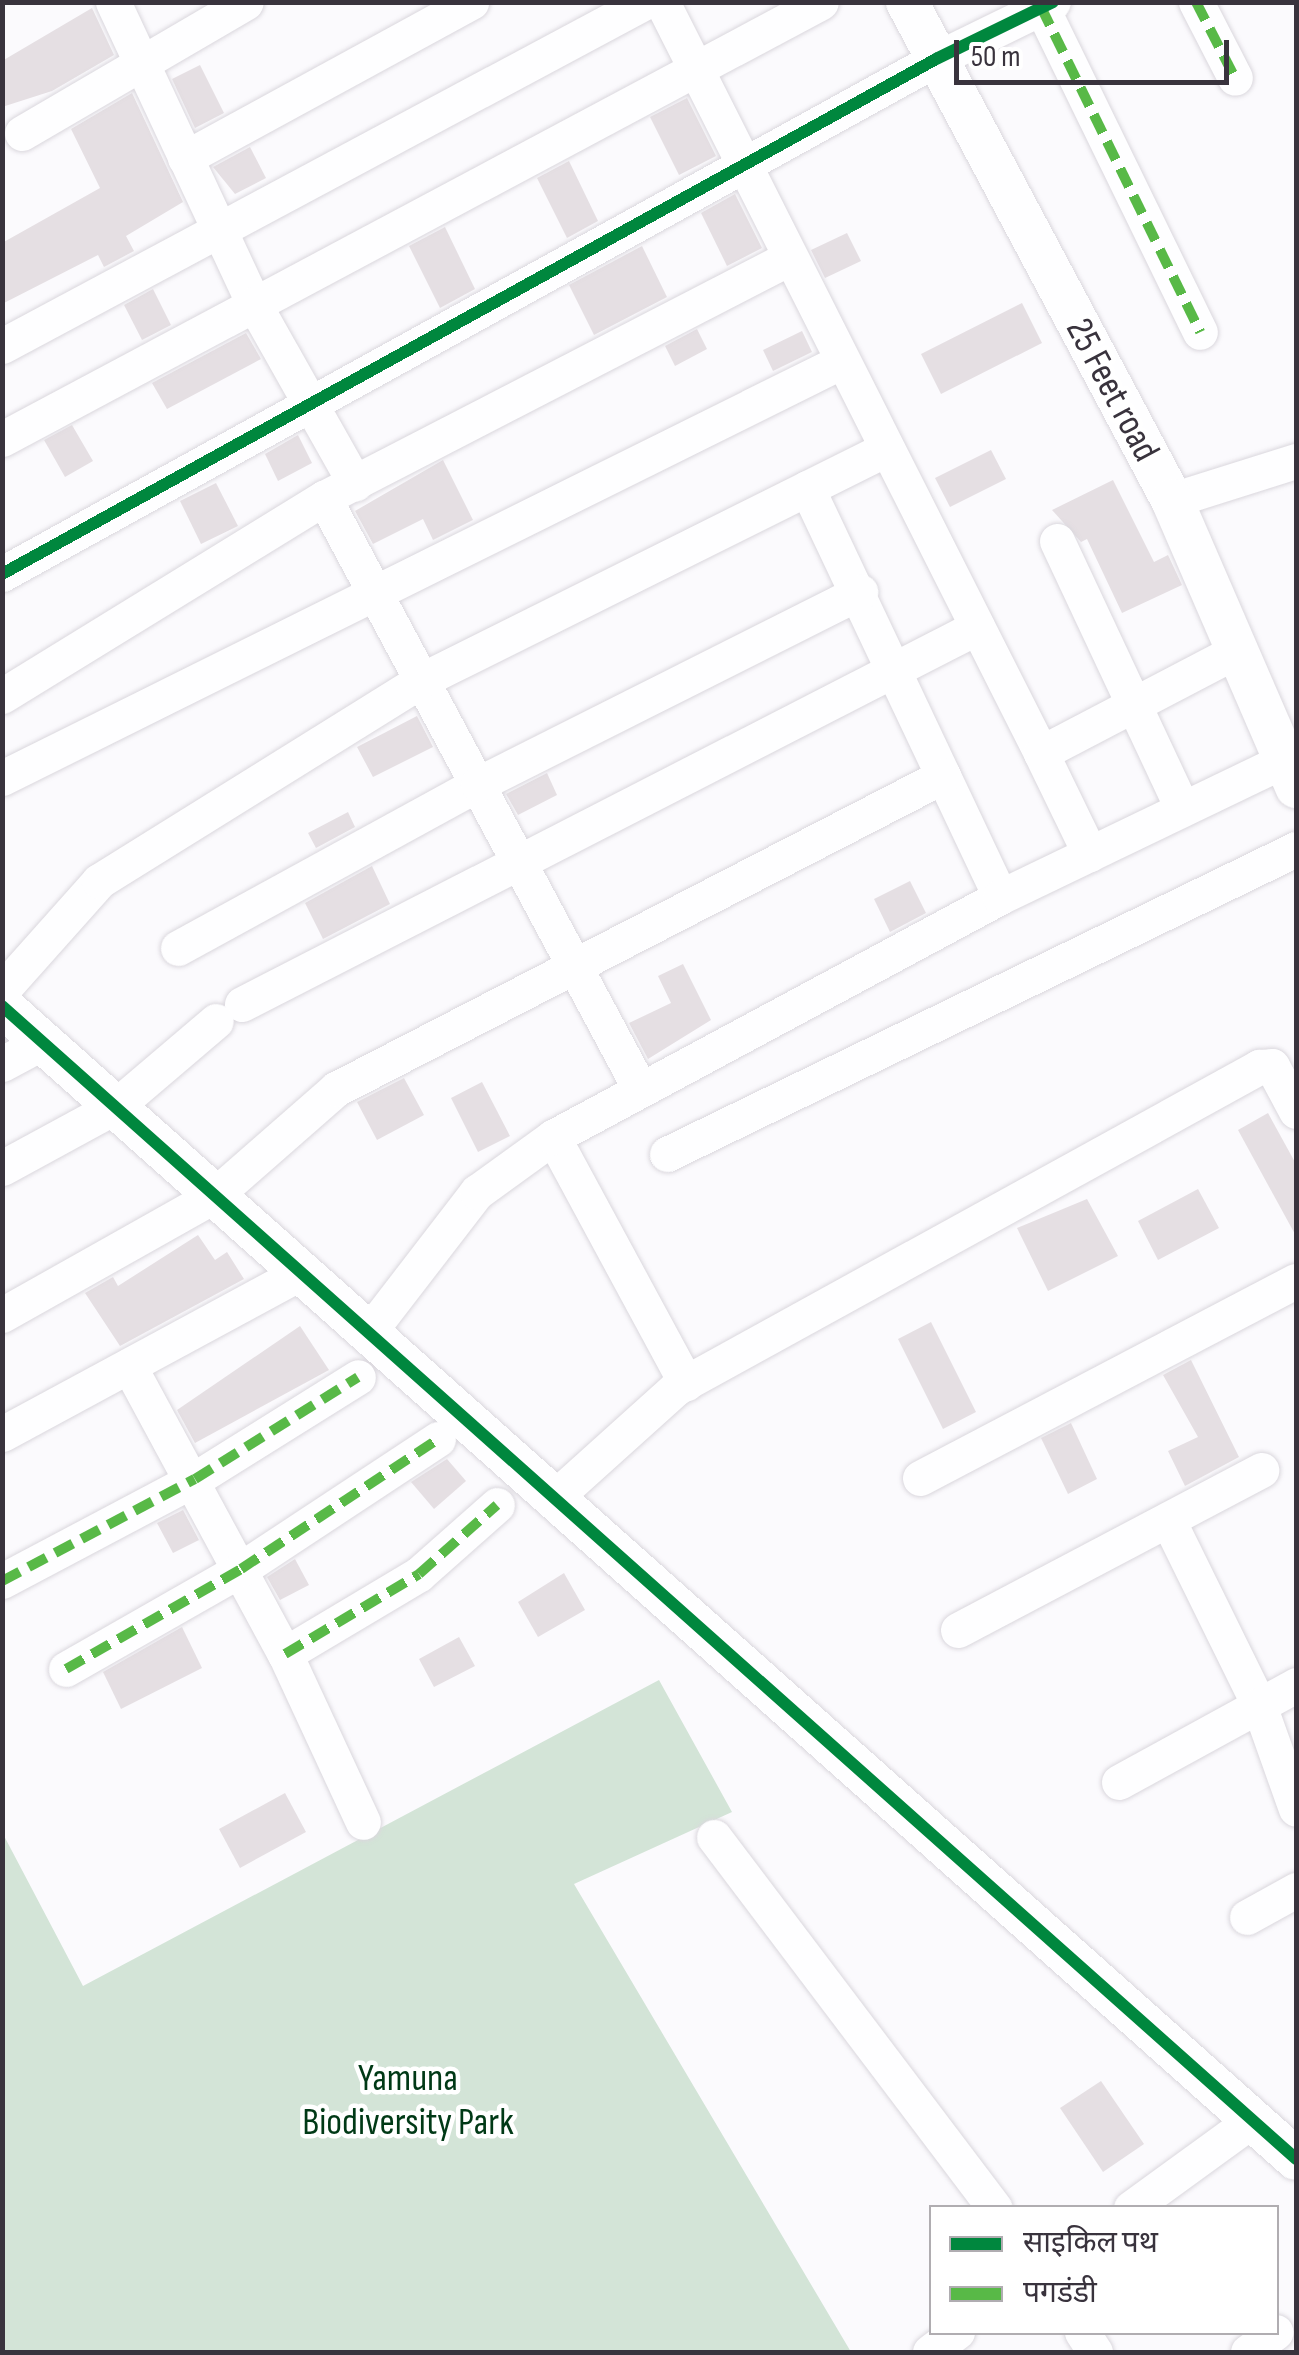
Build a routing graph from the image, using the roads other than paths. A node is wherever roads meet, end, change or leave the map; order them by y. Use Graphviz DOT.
graph roads {
  1 [pos="113,2"];
  2 [pos="246,2"];
  3 [pos="470,2"];
  4 [pos="645,2"];
  5 [pos="662,2"];
  6 [pos="821,2"];
  7 [pos="907,2"];
  8 [pos="1196,2"];
  9 [pos="1044,4"];
  10 [pos="936,59"];
  11 [pos="140,60"];
  12 [pos="694,70"];
  13 [pos="1236,78"];
  14 [pos="22,133"];
  15 [pos="186,158"];
  16 [pos="742,166"];
  17 [pos="216,226"];
  18 [pos="789,258"];
  19 [pos="254,304"];
  20 [pos="1200,332"];
  21 [pos="2,346"];
  22 [pos="840,362"];
  23 [pos="310,403"];
  24 [pos="2,438"];
  25 [pos="884,450"];
  26 [pos="1296,461"];
  27 [pos="808,488"];
  28 [pos="340,490"];
  29 [pos="1172,500"];
  30 [pos="1057,542"];
  31 [pos="2,574"];
  32 [pos="860,592"];
  33 [pos="375,593"];
  34 [pos="977,627"];
  35 [pos="1234,652"];
  36 [pos="895,666"];
  37 [pos="422,680"];
  38 [pos="2,696"];
  39 [pos="1132,704"];
  40 [pos="1041,753"];
  41 [pos="1290,774"];
  42 [pos="943,776"];
  43 [pos="2,778"];
  44 [pos="478,784"];
  45 [pos="1182,808"];
  46 [pos="1296,849"];
  47 [pos="1090,854"];
  48 [pos="519,860"];
  49 [pos="1000,898"];
  50 [pos="178,948"];
  51 [pos="574,965"];
  52 [pos="2,990"];
  53 [pos="2,1006"];
  54 [pos="43,1042"];
  55 [pos="2,1064"];
  56 [pos="638,1085"];
  57 [pos="116,1106"];
  58 [pos="1296,1112"];
  59 [pos="553,1136"];
  60 [pos="667,1154"];
  61 [pos="2,1168"];
  62 [pos="214,1195"];
  63 [pos="302,1272"];
  64 [pos="1296,1281"];
  65 [pos="2,1315"];
  66 [pos="370,1332"];
  67 [pos="129,1366"];
  68 [pos="358,1377"];
  69 [pos="674,1391"];
  70 [pos="2,1434"];
  71 [pos="438,1439"];
  72 [pos="1261,1470"];
  73 [pos="195,1478"];
  74 [pos="920,1478"];
  75 [pos="554,1498"];
  76 [pos="497,1506"];
  77 [pos="1168,1520"];
  78 [pos="241,1568"];
  79 [pos="2,1582"];
  80 [pos="958,1630"];
  81 [pos="286,1654"];
  82 [pos="66,1669"];
  83 [pos="1296,1685"];
  84 [pos="1259,1705"];
  85 [pos="1119,1782"];
  86 [pos="1296,1808"];
  87 [pos="363,1822"];
  88 [pos="714,1837"];
  89 [pos="1296,1890"];
  90 [pos="1247,1917"];
  91 [pos="1252,2120"];
  92 [pos="1296,2158"];
  93 [pos="993,2205"];
  94 [pos="1135,2205"];
  95 [pos="954,2335"];
  96 [pos="1272,2335"];
  97 [pos="930,2352"];
  98 [pos="1248,2352"];
  1 -- 11 [label="street"];
  2 -- 11 [label="street"];
  3 -- 15 [label="street"];
  4 -- 17 [label="street"];
  5 -- 12 [label="street"];
  6 -- 12 [label="street"];
  7 -- 10 [label="street, 25 Feet road"];
  8 -- 13 [label="street"];
  9 -- 10 [label="street"];
  9 -- 20 [label="street"];
  10 -- 16 [label="street"];
  10 -- 29 [label="street, 25 Feet road"];
  11 -- 14 [label="street"];
  11 -- 15 [label="street"];
  12 -- 16 [label="street"];
  12 -- 19 [label="street"];
  15 -- 17 [label="street"];
  16 -- 18 [label="street"];
  16 -- 23 [label="street"];
  17 -- 19 [label="street"];
  17 -- 21 [label="street"];
  18 -- 22 [label="street"];
  18 -- 28 [label="street"];
  19 -- 23 [label="street"];
  19 -- 24 [label="street"];
  22 -- 25 [label="street"];
  22 -- 33 [label="street"];
  23 -- 28 [label="street"];
  23 -- 31 [label="street"];
  25 -- 27 [label="street"];
  25 -- 34 [label="street"];
  26 -- 29 [label="street"];
  27 -- 32 [label="street"];
  27 -- 37 [label="street"];
  28 -- 33 [label="street"];
  28 -- 38 [label="street"];
  29 -- 35 [label="street, 25 Feet road"];
  30 -- 39 [label="street"];
  32 -- 36 [label="street"];
  32 -- 44 [label="street"];
  33 -- 37 [label="street"];
  33 -- 43 [label="street"];
  34 -- 36 [label="street"];
  34 -- 40 [label="street"];
  35 -- 39 [label="street"];
  35 -- 41 [label="street, 25 Feet road"];
  36 -- 42 [label="street"];
  36 -- 48 [label="street"];
  37 -- 44 [label="street"];
  37 -- 52 [label="street"];
  39 -- 40 [label="street"];
  39 -- 45 [label="street"];
  40 -- 47 [label="street"];
  41 -- 45 [label="street"];
  42 -- 49 [label="street"];
  42 -- 51 [label="street"];
  44 -- 48 [label="street"];
  44 -- 50 [label="street"];
  45 -- 47 [label="street"];
  46 -- 60 [label="street"];
  47 -- 49 [label="street"];
  48 -- 51 [label="street"];
  48 -- 57 [label="street"];
  49 -- 56 [label="street"];
  51 -- 56 [label="street"];
  51 -- 62 [label="street"];
  53 -- 54 [label="street"];
  54 -- 55 [label="street"];
  54 -- 57 [label="street"];
  56 -- 59 [label="street"];
  57 -- 61 [label="street"];
  57 -- 62 [label="street"];
  58 -- 69 [label="street"];
  59 -- 66 [label="street"];
  59 -- 69 [label="street"];
  62 -- 63 [label="street"];
  62 -- 65 [label="street"];
  63 -- 66 [label="street"];
  63 -- 67 [label="street"];
  64 -- 74 [label="street"];
  66 -- 75 [label="street"];
  67 -- 70 [label="street"];
  67 -- 73 [label="street"];
  68 -- 73 [label="street"];
  69 -- 75 [label="street"];
  71 -- 78 [label="street"];
  72 -- 77 [label="street"];
  73 -- 78 [label="street"];
  73 -- 79 [label="street"];
  75 -- 91 [label="street"];
  76 -- 81 [label="street"];
  77 -- 80 [label="street"];
  77 -- 84 [label="street"];
  78 -- 81 [label="street"];
  78 -- 82 [label="street"];
  81 -- 87 [label="street"];
  83 -- 84 [label="street"];
  84 -- 85 [label="street"];
  84 -- 86 [label="street"];
  88 -- 93 [label="street"];
  89 -- 90 [label="street"];
  91 -- 92 [label="street"];
  91 -- 94 [label="street"];
  95 -- 97 [label="street"];
  96 -- 98 [label="street"];
}
